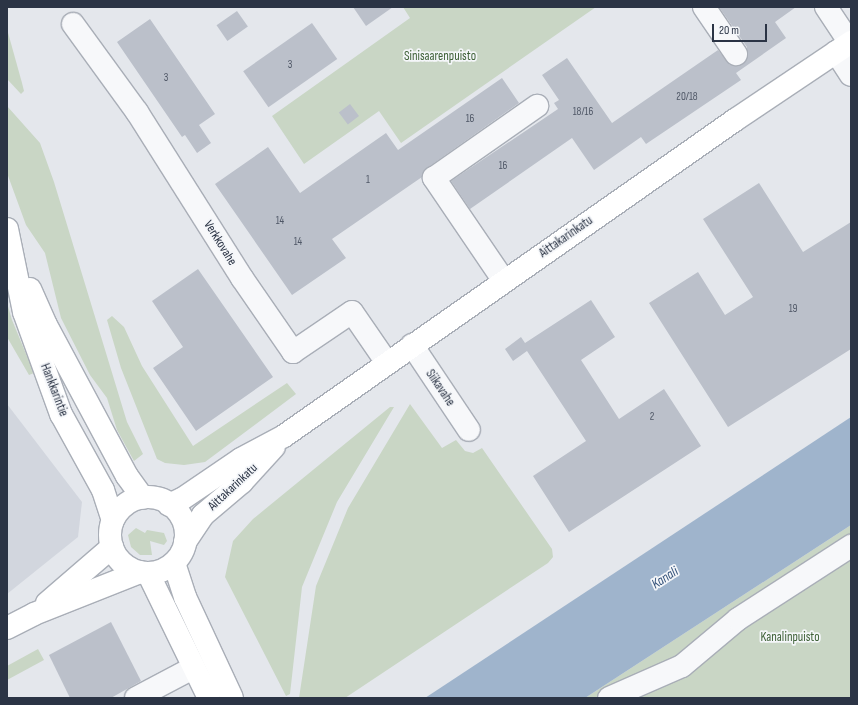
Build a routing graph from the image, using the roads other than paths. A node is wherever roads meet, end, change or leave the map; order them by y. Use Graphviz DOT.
graph roads {
  1 [pos="704,7"];
  2 [pos="831,9"];
  3 [pos="73,24"];
  4 [pos="846,46"];
  5 [pos="736,54"];
  6 [pos="851,75"];
  7 [pos="537,106"];
  8 [pos="7,229"];
  9 [pos="14,253"];
  10 [pos="504,281"];
  11 [pos="412,345"];
  12 [pos="387,363"];
  13 [pos="469,430"];
  14 [pos="284,436"];
  15 [pos="143,498"];
  16 [pos="169,505"];
  17 [pos="113,520"];
  18 [pos="185,542"];
  19 [pos="851,546"];
  20 [pos="112,547"];
  21 [pos="174,563"];
  22 [pos="144,573"];
  23 [pos="34,614"];
  24 [pos="7,628"];
  25 [pos="192,668"];
  26 [pos="136,698"];
  27 [pos="208,698"];
  28 [pos="232,698"];
  29 [pos="609,698"];
  1 -- 5 [label="street"];
  2 -- 4 [label="street"];
  3 -- 12 [label="street, Verkkovahe"];
  4 -- 6 [label="street"];
  4 -- 10 [label="main road, Aittakarinkatu"];
  7 -- 10 [label="street"];
  8 -- 9 [label="main road, Hankkarintie"];
  9 -- 15 [label="main road, Hankkarintie"];
  9 -- 17 [label="main road, Hankkarintie"];
  10 -- 11 [label="main road, Aittakarinkatu"];
  11 -- 12 [label="main road, Aittakarinkatu"];
  11 -- 13 [label="street, Siikavahe"];
  12 -- 14 [label="main road, Aittakarinkatu"];
  14 -- 16 [label="main road, Aittakarinkatu"];
  14 -- 18 [label="main road, Aittakarinkatu"];
  15 -- 16 [label="main road"];
  15 -- 17 [label="main road"];
  16 -- 18 [label="main road"];
  17 -- 20 [label="main road"];
  18 -- 21 [label="main road"];
  19 -- 29 [label="street"];
  20 -- 22 [label="main road"];
  20 -- 23 [label="main road"];
  21 -- 22 [label="main road"];
  21 -- 28 [label="main road"];
  22 -- 23 [label="main road"];
  22 -- 25 [label="main road"];
  23 -- 24 [label="main road"];
  25 -- 26 [label="street"];
  25 -- 27 [label="main road"];
}
